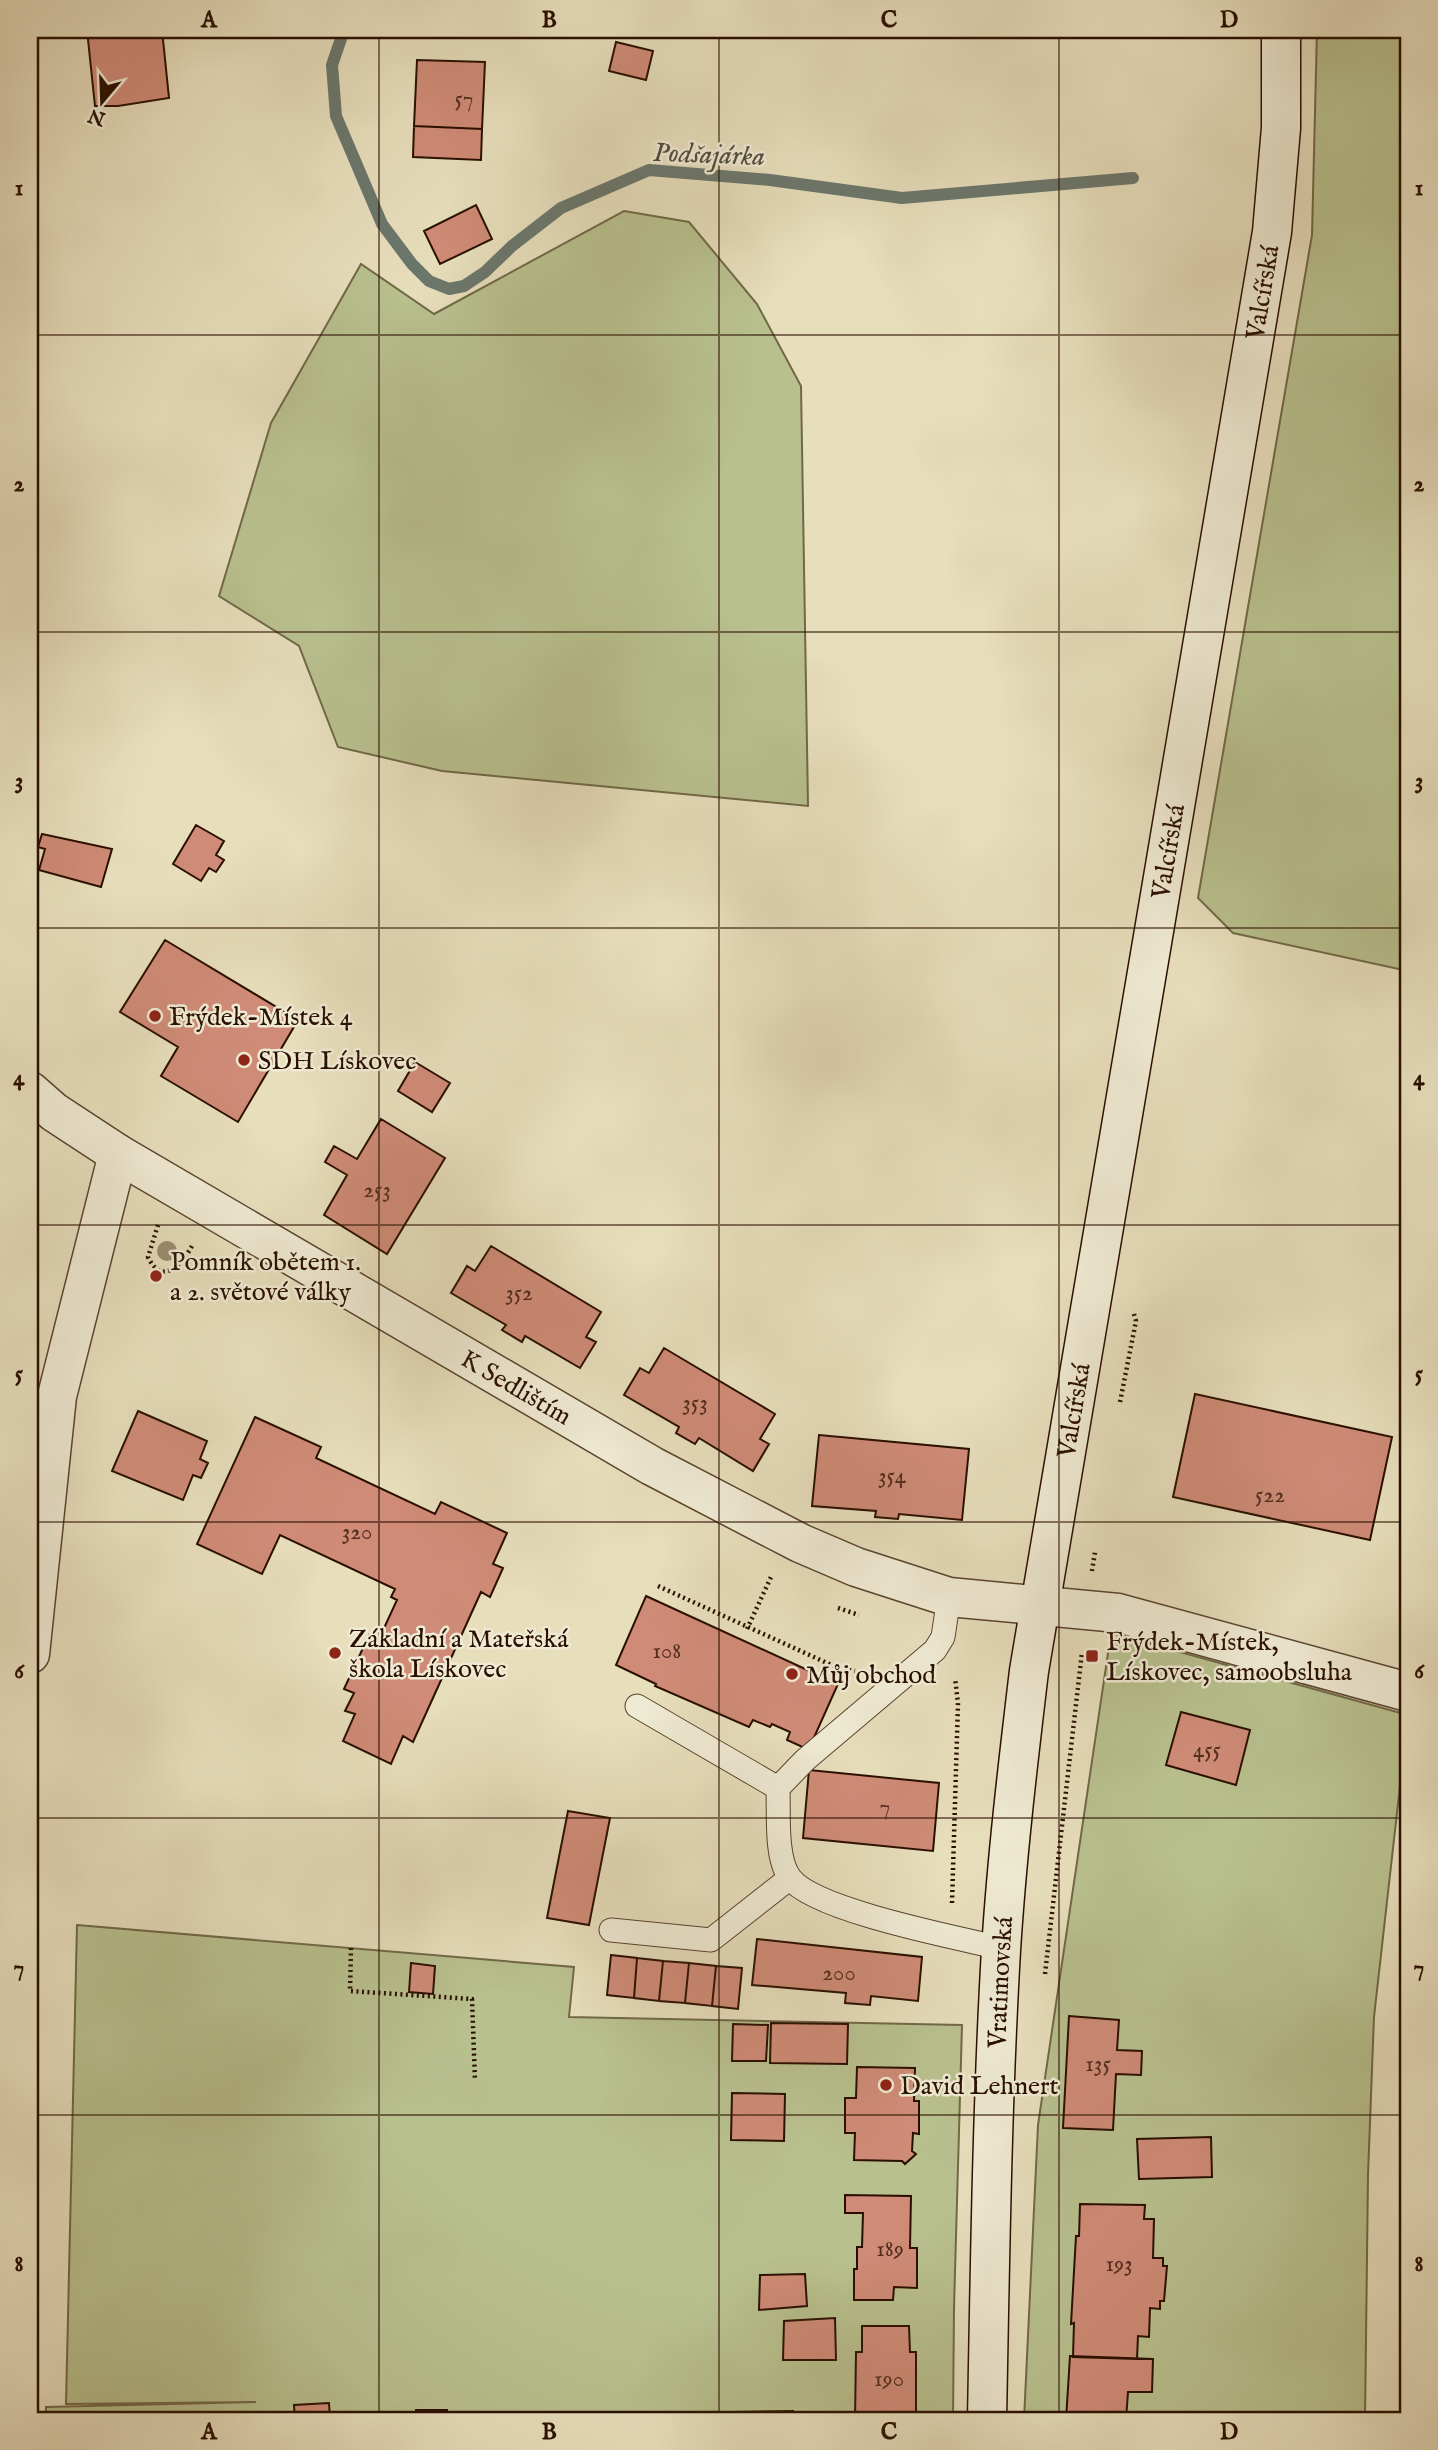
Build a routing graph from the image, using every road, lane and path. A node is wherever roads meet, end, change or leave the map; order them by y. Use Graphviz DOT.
graph roads {
  1 [pos="1282,30"];
  2 [pos="30,1091"];
  3 [pos="118,1154"];
  4 [pos="163,1215"];
  5 [pos="196,1238"];
  6 [pos="1132,1311"];
  7 [pos="1118,1412"];
  8 [pos="1096,1544"];
  9 [pos="771,1577"];
  10 [pos="949,1597"];
  11 [pos="1039,1607"];
  12 [pos="1087,1610"];
  13 [pos="747,1629"];
  14 [pos="935,1650"];
  15 [pos="30,1654"];
  16 [pos="1029,1671"];
  17 [pos="1408,1692"];
  18 [pos="637,1706"];
  19 [pos="778,1788"];
  20 [pos="790,1878"];
  21 [pos="611,1930"];
  22 [pos="950,1936"];
  23 [pos="351,1948"];
  24 [pos="1001,1948"];
  25 [pos="1044,1981"];
  26 [pos="475,2081"];
  27 [pos="987,2420"];
  1 -- 11 [label="main road, Valcířská"];
  2 -- 3 [label="main road, K Sedlištím"];
  3 -- 10 [label="main road, K Sedlištím"];
  3 -- 15 [label="main road"];
  4 -- 5 [label="path"];
  6 -- 7 [label="path"];
  8 -- 12 [label="path"];
  9 -- 13 [label="path"];
  10 -- 11 [label="main road, K Sedlištím"];
  10 -- 14 [label="lane"];
  11 -- 12 [label="main road, K Sedlištím"];
  11 -- 16 [label="main road, Valcířská"];
  12 -- 17 [label="main road, K Sedlištím"];
  12 -- 25 [label="path"];
  14 -- 19 [label="lane"];
  14 -- 22 [label="path"];
  16 -- 24 [label="main road, Vratimovská"];
  18 -- 19 [label="lane"];
  19 -- 20 [label="lane"];
  20 -- 21 [label="lane"];
  20 -- 22 [label="lane"];
  22 -- 24 [label="lane"];
  23 -- 26 [label="path"];
  24 -- 27 [label="main road, Vratimovská"];
}
